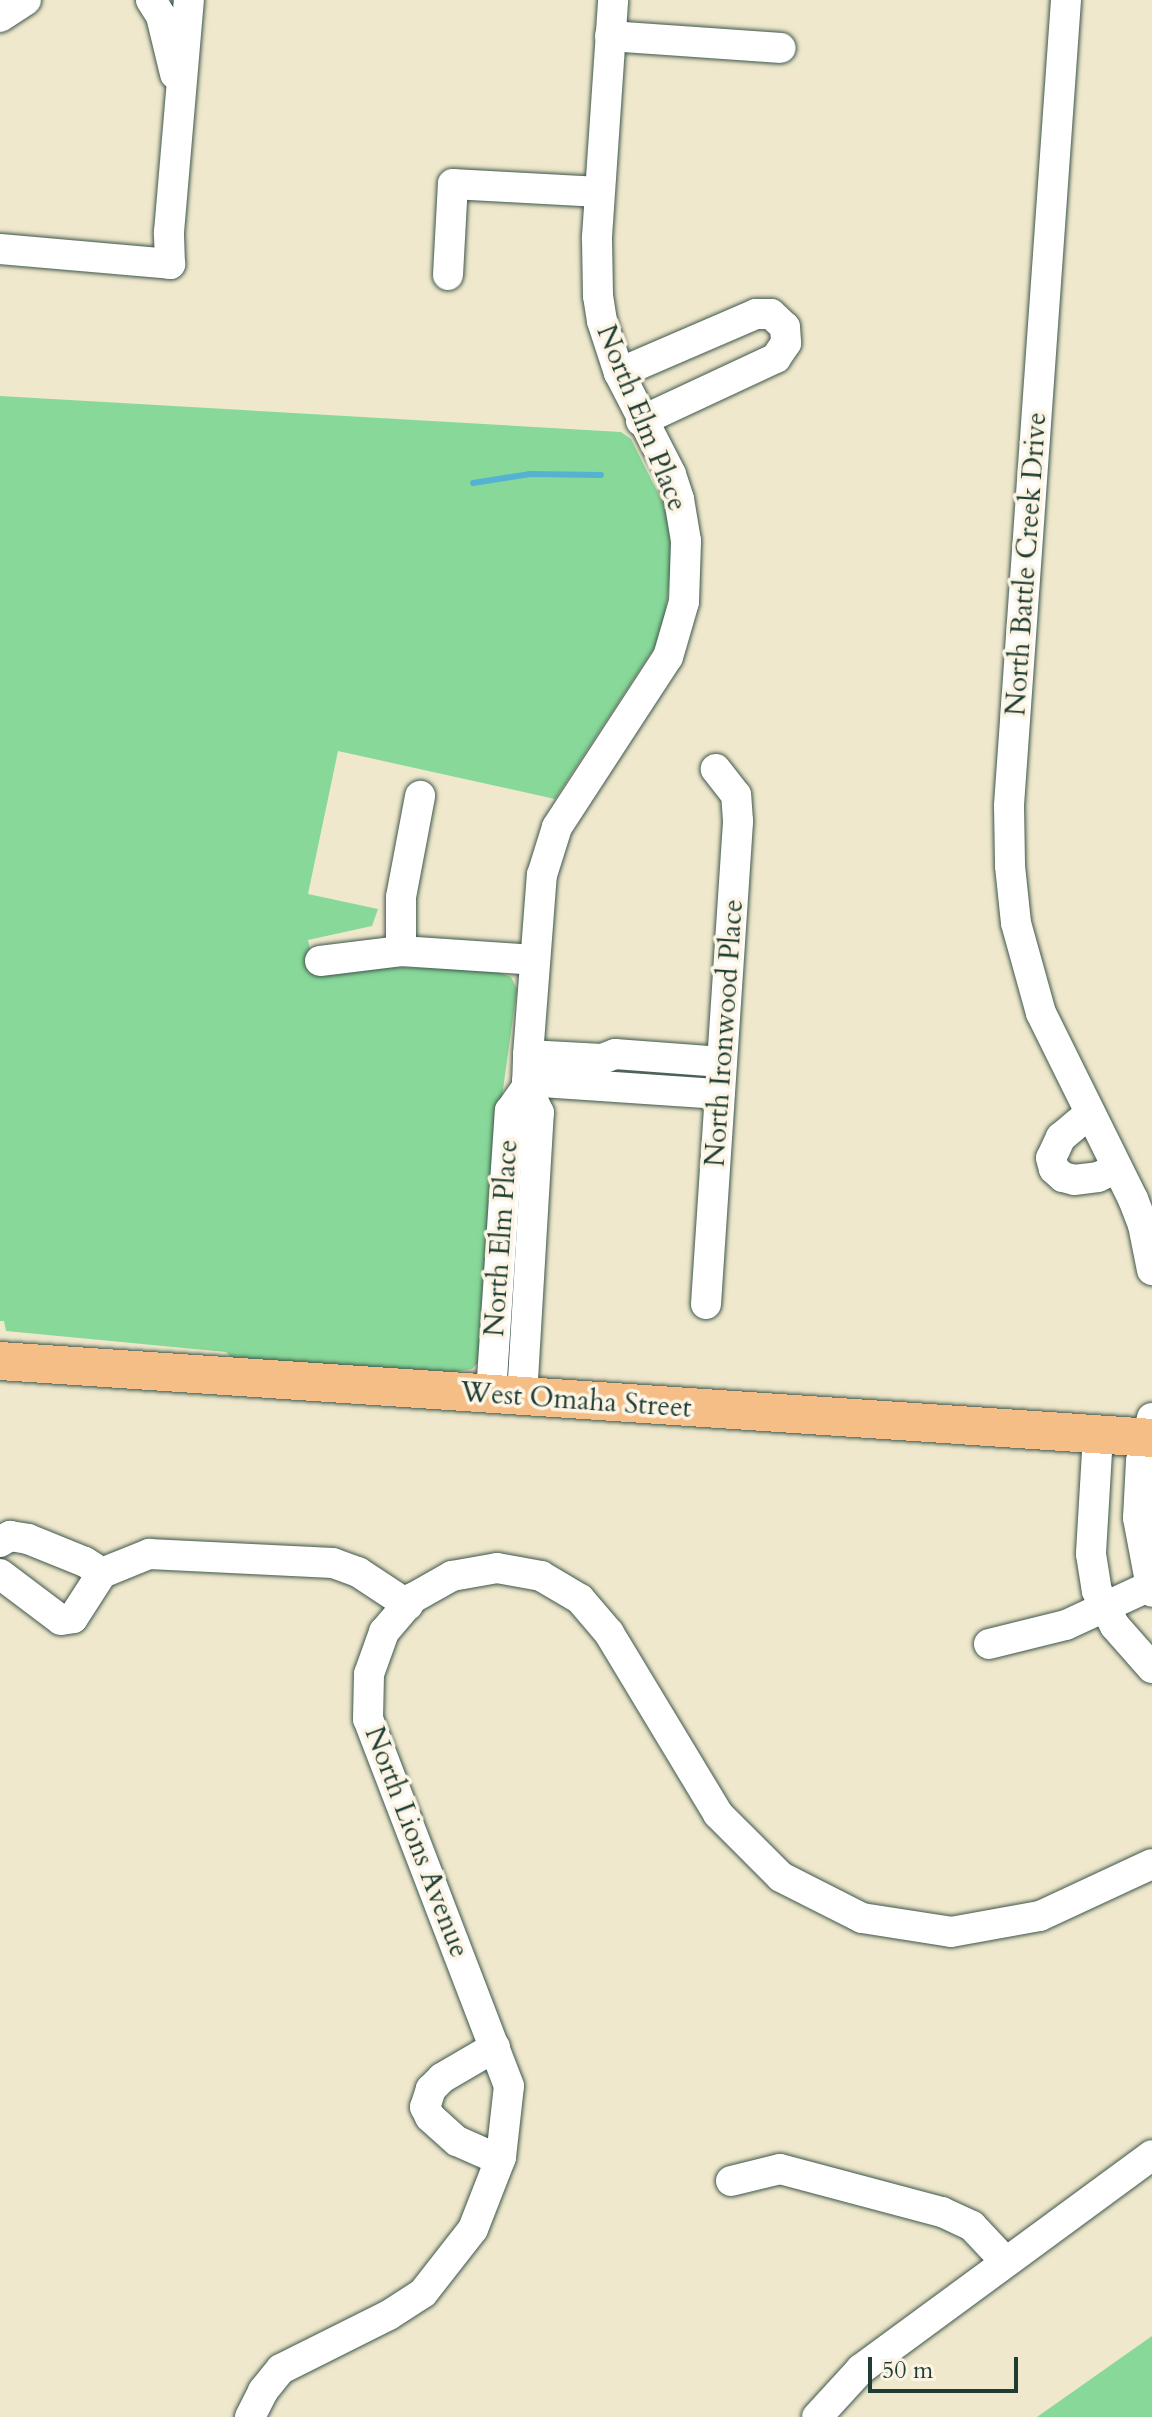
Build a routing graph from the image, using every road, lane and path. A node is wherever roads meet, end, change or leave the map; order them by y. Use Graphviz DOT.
graph roads {
  1 [pos="26,0"];
  2 [pos="151,0"];
  3 [pos="189,0"];
  4 [pos="613,0"];
  5 [pos="1066,0"];
  6 [pos="0,17"];
  7 [pos="610,36"];
  8 [pos="781,48"];
  9 [pos="182,103"];
  10 [pos="599,192"];
  11 [pos="0,249"];
  12 [pos="448,275"];
  13 [pos="619,373"];
  14 [pos="641,421"];
  15 [pos="716,769"];
  16 [pos="420,796"];
  17 [pos="401,951"];
  18 [pos="535,960"];
  19 [pos="320,961"];
  20 [pos="722,1062"];
  21 [pos="527,1074"];
  22 [pos="720,1094"];
  23 [pos="1090,1113"];
  24 [pos="1117,1168"];
  25 [pos="1152,1270"];
  26 [pos="706,1304"];
  27 [pos="0,1361"];
  28 [pos="506,1395"];
  29 [pos="1150,1432"];
  30 [pos="1098,1435"];
  31 [pos="1139,1532"];
  32 [pos="1091,1536"];
  33 [pos="0,1542"];
  34 [pos="102,1573"];
  35 [pos="0,1574"];
  36 [pos="1151,1589"];
  37 [pos="410,1602"];
  38 [pos="1104,1607"];
  39 [pos="989,1644"];
  40 [pos="1152,1668"];
  41 [pos="1152,1864"];
  42 [pos="495,2047"];
  43 [pos="1152,2155"];
  44 [pos="500,2160"];
  45 [pos="731,2181"];
  46 [pos="1004,2260"];
  47 [pos="250,2417"];
  48 [pos="817,2417"];
  1 -- 6 [label="street"];
  2 -- 9 [label="street"];
  3 -- 9 [label="street"];
  4 -- 7 [label="street, North Elm Place"];
  5 -- 23 [label="street, North Battle Creek Drive"];
  7 -- 8 [label="street"];
  7 -- 10 [label="street, North Elm Place"];
  9 -- 11 [label="street"];
  10 -- 12 [label="street"];
  10 -- 13 [label="street, North Elm Place"];
  13 -- 14 [label="street, North Elm Place"];
  13 -- 14 [label="street"];
  14 -- 18 [label="street, North Elm Place"];
  15 -- 20 [label="street, North Ironwood Place"];
  16 -- 17 [label="street"];
  17 -- 18 [label="street"];
  17 -- 19 [label="street"];
  18 -- 21 [label="street, North Elm Place"];
  20 -- 21 [label="street"];
  20 -- 22 [label="street, North Ironwood Place"];
  21 -- 22 [label="street"];
  21 -- 28 [label="street, North Elm Place"];
  22 -- 26 [label="street, North Ironwood Place"];
  23 -- 24 [label="street, North Battle Creek Drive"];
  23 -- 24 [label="street"];
  24 -- 25 [label="street, North Battle Creek Drive"];
  27 -- 28 [label="main road, West Omaha Street"];
  28 -- 30 [label="main road, West Omaha Street"];
  29 -- 30 [label="main road, West Omaha Street"];
  29 -- 31 [label="street"];
  30 -- 32 [label="street"];
  31 -- 32 [label="street"];
  31 -- 36 [label="street"];
  32 -- 38 [label="street"];
  33 -- 34 [label="street"];
  34 -- 35 [label="street"];
  34 -- 37 [label="street"];
  36 -- 38 [label="street"];
  37 -- 41 [label="street"];
  37 -- 42 [label="street, North Lions Avenue"];
  38 -- 39 [label="street"];
  38 -- 40 [label="street"];
  42 -- 44 [label="street, North Lions Avenue"];
  42 -- 44 [label="street"];
  43 -- 46 [label="street"];
  44 -- 47 [label="street, North Lions Avenue"];
  45 -- 46 [label="street"];
  46 -- 48 [label="street"];
}
